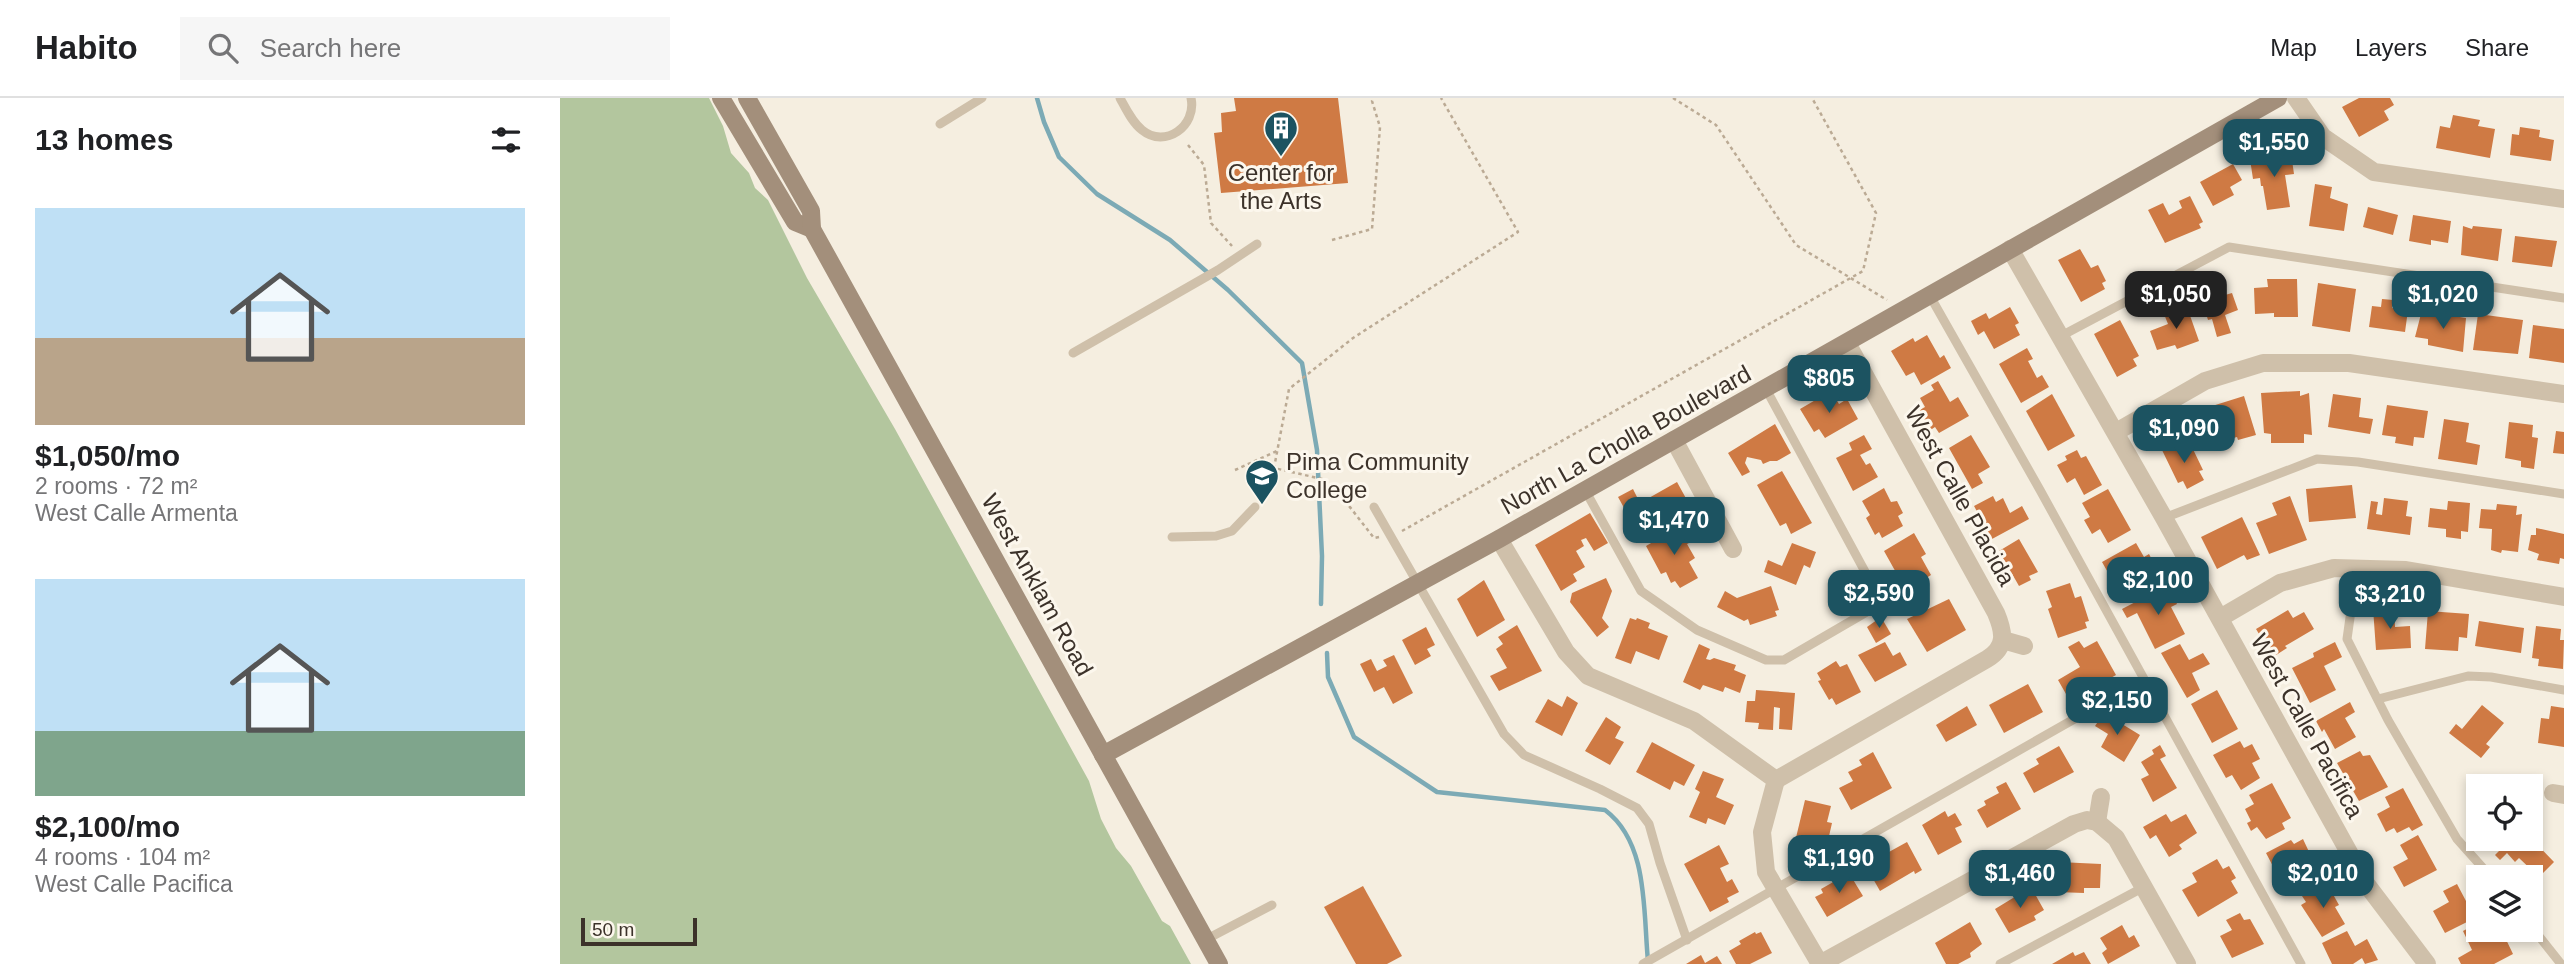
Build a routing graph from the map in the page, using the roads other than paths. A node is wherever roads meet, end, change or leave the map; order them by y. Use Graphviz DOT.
graph roads {
  1 [pos="720,98"];
  2 [pos="747,98"];
  3 [pos="982,98"];
  4 [pos="1120,98"];
  5 [pos="1191,98"];
  6 [pos="2278,98"];
  7 [pos="2296,98"];
  8 [pos="940,124"];
  9 [pos="2564,199"];
  10 [pos="812,229"];
  11 [pos="1257,244"];
  12 [pos="2010,249"];
  13 [pos="1930,296"];
  14 [pos="2564,298"];
  15 [pos="2061,336"];
  16 [pos="1847,344"];
  17 [pos="1073,353"];
  18 [pos="1766,389"];
  19 [pos="2564,394"];
  20 [pos="2116,432"];
  21 [pos="1674,440"];
  22 [pos="1585,490"];
  23 [pos="2564,494"];
  24 [pos="1255,507"];
  25 [pos="1374,507"];
  26 [pos="2164,518"];
  27 [pos="1172,537"];
  28 [pos="1499,539"];
  29 [pos="1733,549"];
  30 [pos="2357,568"];
  31 [pos="1418,584"];
  32 [pos="2564,597"];
  33 [pos="2220,618"];
  34 [pos="2003,639"];
  35 [pos="2024,646"];
  36 [pos="2143,680"];
  37 [pos="2564,690"];
  38 [pos="2378,699"];
  39 [pos="1103,755"];
  40 [pos="1776,780"];
  41 [pos="2101,797"];
  42 [pos="2097,822"];
  43 [pos="2481,865"];
  44 [pos="2144,887"];
  45 [pos="1775,890"];
  46 [pos="1272,905"];
  47 [pos="1205,940"];
  48 [pos="1687,940"];
  49 [pos="2543,941"];
  50 [pos="1219,964"];
  51 [pos="1643,964"];
  52 [pos="1820,964"];
  53 [pos="2000,964"];
  54 [pos="2186,964"];
  55 [pos="2301,964"];
  56 [pos="2427,964"];
  57 [pos="2561,964"];
  1 -- 10 [label="street, West Anklam Road"];
  2 -- 10 [label="street, West Anklam Road"];
  3 -- 8 [label="lane"];
  4 -- 5 [label="lane"];
  6 -- 12 [label="street, North La Cholla Boulevard"];
  7 -- 9 [label="street"];
  10 -- 39 [label="street, West Anklam Road"];
  11 -- 17 [label="lane"];
  12 -- 13 [label="street, North La Cholla Boulevard"];
  12 -- 15 [label="street, West Calle Pacifica"];
  13 -- 16 [label="street, North La Cholla Boulevard"];
  13 -- 36 [label="lane"];
  14 -- 15 [label="lane"];
  15 -- 20 [label="street, West Calle Pacifica"];
  16 -- 18 [label="street, North La Cholla Boulevard"];
  16 -- 34 [label="street, West Calle Placida"];
  18 -- 21 [label="street, North La Cholla Boulevard"];
  18 -- 22 [label="lane"];
  19 -- 20 [label="street"];
  20 -- 26 [label="street, West Calle Pacifica"];
  21 -- 22 [label="street, North La Cholla Boulevard"];
  21 -- 29 [label="street"];
  22 -- 28 [label="street, North La Cholla Boulevard"];
  23 -- 26 [label="lane"];
  24 -- 27 [label="lane"];
  25 -- 31 [label="lane"];
  26 -- 33 [label="street, West Calle Pacifica"];
  28 -- 31 [label="street, North La Cholla Boulevard"];
  28 -- 40 [label="street"];
  30 -- 32 [label="street"];
  30 -- 33 [label="street"];
  30 -- 38 [label="lane"];
  31 -- 39 [label="street, North La Cholla Boulevard"];
  31 -- 48 [label="lane"];
  33 -- 56 [label="street, West Calle Pacifica"];
  34 -- 35 [label="street"];
  34 -- 40 [label="street"];
  36 -- 45 [label="lane"];
  36 -- 55 [label="lane"];
  37 -- 38 [label="lane"];
  38 -- 43 [label="lane"];
  39 -- 47 [label="street, West Anklam Road"];
  40 -- 45 [label="street"];
  41 -- 42 [label="street"];
  42 -- 44 [label="street"];
  42 -- 52 [label="street"];
  44 -- 53 [label="lane"];
  44 -- 54 [label="street"];
  45 -- 48 [label="lane"];
  45 -- 52 [label="street"];
  46 -- 47 [label="lane"];
  47 -- 50 [label="street, West Anklam Road"];
  48 -- 51 [label="lane"];
  49 -- 57 [label="lane"];
}
